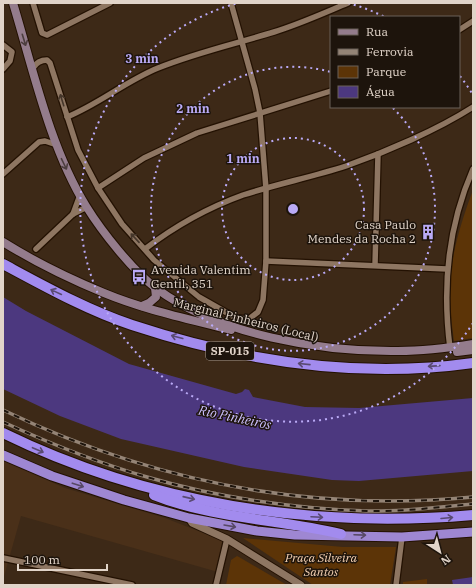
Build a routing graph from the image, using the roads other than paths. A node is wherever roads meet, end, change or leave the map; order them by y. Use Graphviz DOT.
graph roads {
  1 [pos="13,3"];
  2 [pos="33,3"];
  3 [pos="110,3"];
  4 [pos="231,3"];
  5 [pos="348,3"];
  6 [pos="473,21"];
  7 [pos="460,29"];
  8 [pos="242,40"];
  9 [pos="3,45"];
  10 [pos="32,68"];
  11 [pos="3,69"];
  12 [pos="330,91"];
  13 [pos="472,108"];
  14 [pos="260,113"];
  15 [pos="67,117"];
  16 [pos="57,145"];
  17 [pos="378,154"];
  18 [pos="473,169"];
  19 [pos="3,174"];
  20 [pos="98,188"];
  21 [pos="266,189"];
  22 [pos="80,195"];
  23 [pos="87,207"];
  24 [pos="73,214"];
  25 [pos="3,242"];
  26 [pos="36,249"];
  27 [pos="145,249"];
  28 [pos="266,261"];
  29 [pos="3,264"];
  30 [pos="375,265"];
  31 [pos="447,269"];
  32 [pos="155,288"];
  33 [pos="142,306"];
  34 [pos="473,344"];
  35 [pos="450,348"];
  36 [pos="473,350"];
  37 [pos="473,363"];
  38 [pos="3,434"];
  39 [pos="3,455"];
  40 [pos="134,485"];
  41 [pos="473,515"];
  42 [pos="189,518"];
  43 [pos="473,532"];
  44 [pos="341,534"];
  45 [pos="402,537"];
  46 [pos="227,539"];
  47 [pos="3,558"];
  48 [pos="132,585"];
  49 [pos="216,585"];
  50 [pos="302,585"];
  51 [pos="396,585"];
  1 -- 10 [label="main road, one-way"];
  2 -- 3 [label="street"];
  4 -- 8 [label="street"];
  5 -- 8 [label="street"];
  6 -- 7 [label="street"];
  8 -- 14 [label="street"];
  8 -- 15 [label="street"];
  9 -- 11 [label="street"];
  15 -- 10 [label="street, one-way"];
  10 -- 16 [label="main road"];
  12 -- 14 [label="street"];
  13 -- 17 [label="street"];
  14 -- 20 [label="street"];
  14 -- 21 [label="street"];
  15 -- 20 [label="street"];
  16 -- 19 [label="street"];
  16 -- 22 [label="main road, one-way"];
  17 -- 21 [label="street"];
  17 -- 30 [label="street"];
  18 -- 31 [label="street"];
  27 -- 20 [label="street, one-way"];
  21 -- 27 [label="street"];
  21 -- 28 [label="street"];
  22 -- 23 [label="main road"];
  22 -- 24 [label="street"];
  23 -- 24 [label="street"];
  23 -- 32 [label="main road"];
  24 -- 26 [label="street"];
  25 -- 33 [label="main road, Marginal Pinheiros (Local)"];
  27 -- 28 [label="street"];
  28 -- 30 [label="street"];
  37 -- 29 [label="highway, SP-015, one-way"];
  30 -- 31 [label="street"];
  31 -- 35 [label="street"];
  32 -- 33 [label="main road"];
  32 -- 35 [label="main road"];
  33 -- 36 [label="main road, Marginal Pinheiros (Local)"];
  34 -- 35 [label="main road"];
  38 -- 40 [label="highway, one-way"];
  39 -- 42 [label="highway, one-way"];
  40 -- 41 [label="highway, one-way"];
  40 -- 44 [label="highway"];
  42 -- 44 [label="highway, one-way"];
  42 -- 46 [label="street"];
  43 -- 45 [label="highway"];
  44 -- 45 [label="highway, one-way"];
  45 -- 51 [label="street"];
  46 -- 49 [label="street"];
  46 -- 50 [label="street"];
  47 -- 48 [label="street"];
}
